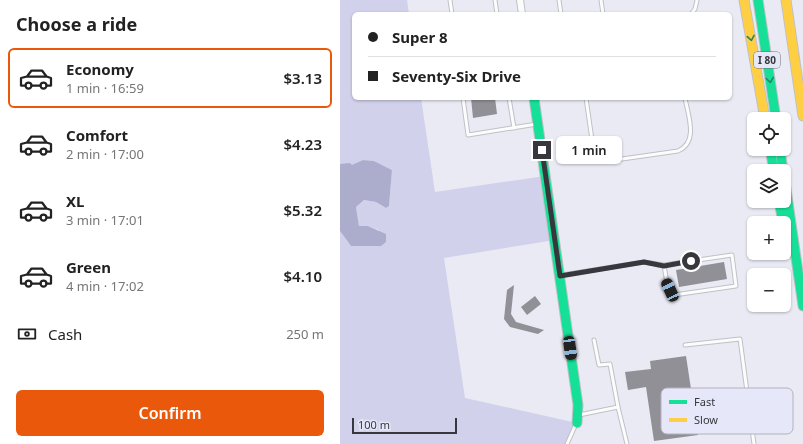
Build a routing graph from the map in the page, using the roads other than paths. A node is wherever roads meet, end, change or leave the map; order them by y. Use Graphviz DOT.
graph roads {
  1 [pos="450,0"];
  2 [pos="495,0"];
  3 [pos="520,0"];
  4 [pos="559,0"];
  5 [pos="601,0"];
  6 [pos="697,0"];
  7 [pos="744,0"];
  8 [pos="758,0"];
  9 [pos="786,0"];
  10 [pos="452,12"];
  11 [pos="497,12"];
  12 [pos="522,12"];
  13 [pos="561,12"];
  14 [pos="603,12"];
  15 [pos="693,12"];
  16 [pos="463,100"];
  17 [pos="509,100"];
  18 [pos="534,100"];
  19 [pos="586,100"];
  20 [pos="685,100"];
  21 [pos="764,112"];
  22 [pos="775,112"];
  23 [pos="803,116"];
  24 [pos="538,124"];
  25 [pos="514,128"];
  26 [pos="789,208"];
  27 [pos="793,234"];
  28 [pos="664,266"];
  29 [pos="560,276"];
  30 [pos="803,306"];
  31 [pos="594,340"];
  32 [pos="685,345"];
  33 [pos="747,388"];
  34 [pos="618,407"];
  35 [pos="577,419"];
  36 [pos="753,434"];
  37 [pos="567,444"];
  38 [pos="627,444"];
  39 [pos="754,444"];
  1 -- 10 [label="lane"];
  2 -- 11 [label="lane"];
  3 -- 12 [label="street"];
  4 -- 13 [label="lane"];
  5 -- 14 [label="lane"];
  6 -- 15 [label="lane"];
  7 -- 21 [label="main road, one-way"];
  8 -- 22 [label="main road, I 80, one-way"];
  9 -- 23 [label="main road, I 80"];
  16 -- 25 [label="lane"];
  17 -- 25 [label="lane"];
  18 -- 24 [label="main road"];
  19 -- 20 [label="lane"];
  24 -- 25 [label="lane"];
  24 -- 29 [label="main road"];
  26 -- 27 [label="main road"];
  27 -- 30 [label="main road"];
  28 -- 28 [label="lane"];
  28 -- 29 [label="lane"];
  29 -- 35 [label="main road"];
  31 -- 34 [label="lane"];
  32 -- 33 [label="lane"];
  34 -- 35 [label="lane"];
  34 -- 38 [label="lane"];
  35 -- 37 [label="lane"];
  36 -- 39 [label="lane"];
}
